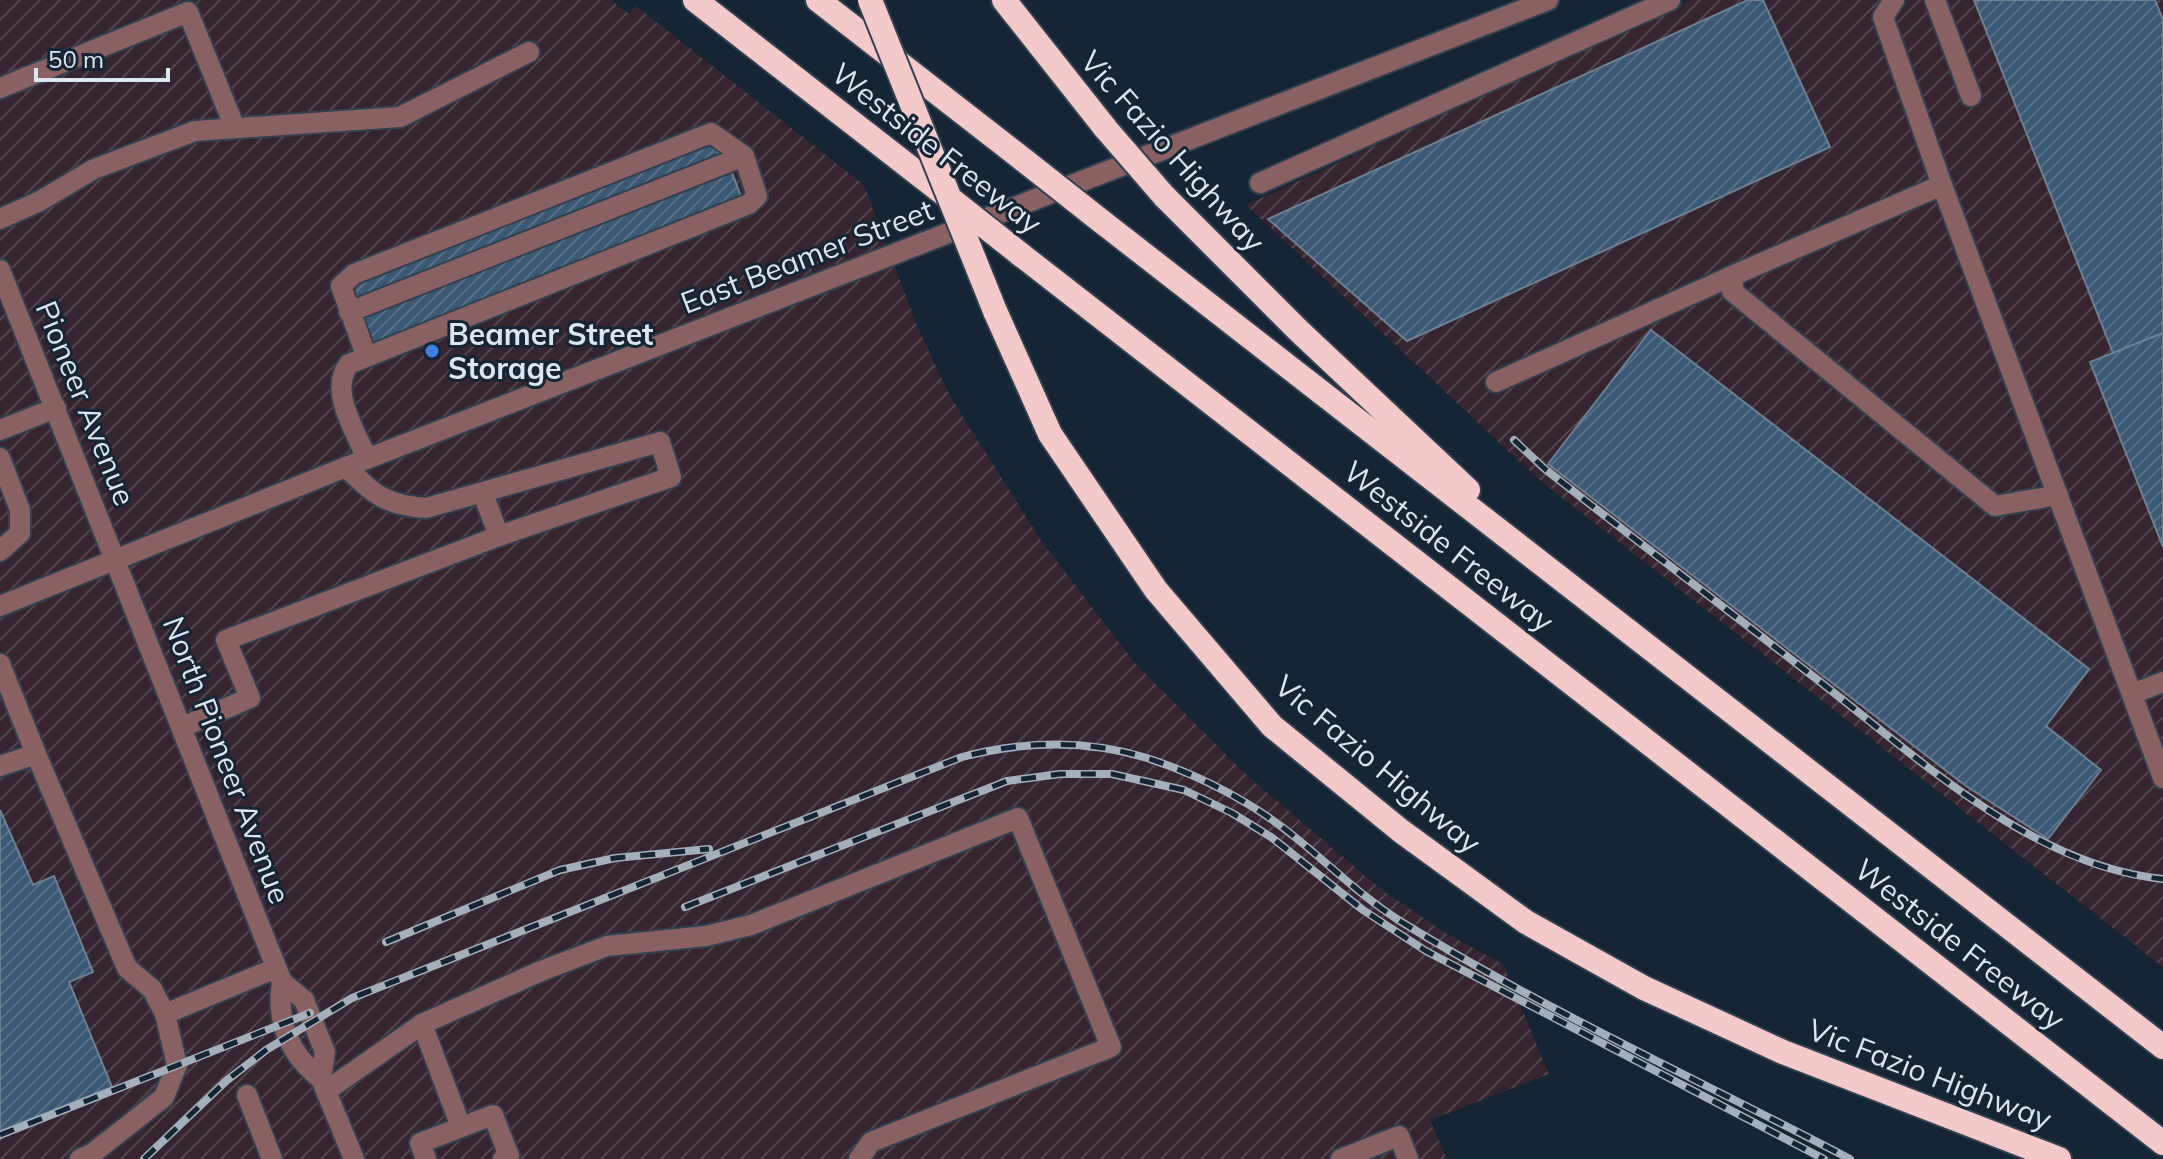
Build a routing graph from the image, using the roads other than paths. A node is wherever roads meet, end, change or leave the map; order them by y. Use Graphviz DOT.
graph roads {
  1 [pos="695,0"];
  2 [pos="818,0"];
  3 [pos="870,0"];
  4 [pos="1004,0"];
  5 [pos="1548,0"];
  6 [pos="1670,0"];
  7 [pos="1894,0"];
  8 [pos="1935,0"];
  9 [pos="529,52"];
  10 [pos="0,88"];
  11 [pos="1971,96"];
  12 [pos="235,128"];
  13 [pos="744,156"];
  14 [pos="1260,183"];
  15 [pos="1942,185"];
  16 [pos="0,219"];
  17 [pos="0,270"];
  18 [pos="1734,275"];
  19 [pos="349,312"];
  20 [pos="366,355"];
  21 [pos="1496,382"];
  22 [pos="56,408"];
  23 [pos="0,430"];
  24 [pos="0,458"];
  25 [pos="367,459"];
  26 [pos="346,467"];
  27 [pos="483,494"];
  28 [pos="2058,495"];
  29 [pos="499,536"];
  30 [pos="0,551"];
  31 [pos="116,559"];
  32 [pos="1547,568"];
  33 [pos="0,606"];
  34 [pos="0,664"];
  35 [pos="2163,682"];
  36 [pos="2132,694"];
  37 [pos="182,727"];
  38 [pos="36,754"];
  39 [pos="0,766"];
  40 [pos="2163,778"];
  41 [pos="279,975"];
  42 [pos="165,1014"];
  43 [pos="422,1024"];
  44 [pos="2163,1047"];
  45 [pos="323,1085"];
  46 [pos="247,1095"];
  47 [pos="461,1127"];
  48 [pos="2163,1143"];
  49 [pos="349,1158"];
  50 [pos="80,1159"];
  51 [pos="272,1159"];
  52 [pos="426,1159"];
  53 [pos="503,1159"];
  54 [pos="859,1159"];
  55 [pos="1341,1159"];
  56 [pos="1408,1159"];
  57 [pos="2059,1159"];
  1 -- 48 [label="highway, Westside Freeway, bridge"];
  2 -- 32 [label="highway, Westside Freeway, bridge"];
  3 -- 57 [label="highway, Vic Fazio Highway, bridge"];
  4 -- 32 [label="highway, Vic Fazio Highway, bridge"];
  5 -- 25 [label="street, East Beamer Street"];
  6 -- 14 [label="street"];
  7 -- 15 [label="street"];
  8 -- 11 [label="street"];
  9 -- 12 [label="street"];
  10 -- 12 [label="street"];
  12 -- 16 [label="street"];
  13 -- 19 [label="street"];
  13 -- 19 [label="street"];
  13 -- 20 [label="street"];
  15 -- 18 [label="street"];
  15 -- 28 [label="street"];
  17 -- 22 [label="street, Pioneer Avenue"];
  18 -- 21 [label="street"];
  18 -- 28 [label="street"];
  19 -- 20 [label="street"];
  20 -- 25 [label="street"];
  22 -- 23 [label="street"];
  22 -- 31 [label="street, Pioneer Avenue"];
  24 -- 30 [label="street"];
  25 -- 26 [label="street, East Beamer Street"];
  26 -- 27 [label="street"];
  26 -- 31 [label="street, East Beamer Street"];
  27 -- 29 [label="street"];
  27 -- 29 [label="street"];
  28 -- 36 [label="street"];
  29 -- 37 [label="street"];
  31 -- 33 [label="street, East Beamer Street"];
  31 -- 37 [label="street, North Pioneer Avenue"];
  32 -- 44 [label="highway, Westside Freeway"];
  34 -- 38 [label="street"];
  35 -- 36 [label="street"];
  36 -- 40 [label="street"];
  37 -- 41 [label="street, North Pioneer Avenue"];
  38 -- 39 [label="street"];
  38 -- 42 [label="street"];
  41 -- 42 [label="street"];
  41 -- 45 [label="street, North Pioneer Avenue"];
  42 -- 50 [label="street"];
  43 -- 45 [label="street"];
  43 -- 47 [label="street"];
  43 -- 54 [label="street"];
  45 -- 49 [label="street, North Pioneer Avenue"];
  46 -- 51 [label="street"];
  47 -- 52 [label="street"];
  47 -- 53 [label="street"];
  55 -- 56 [label="street"];
}
